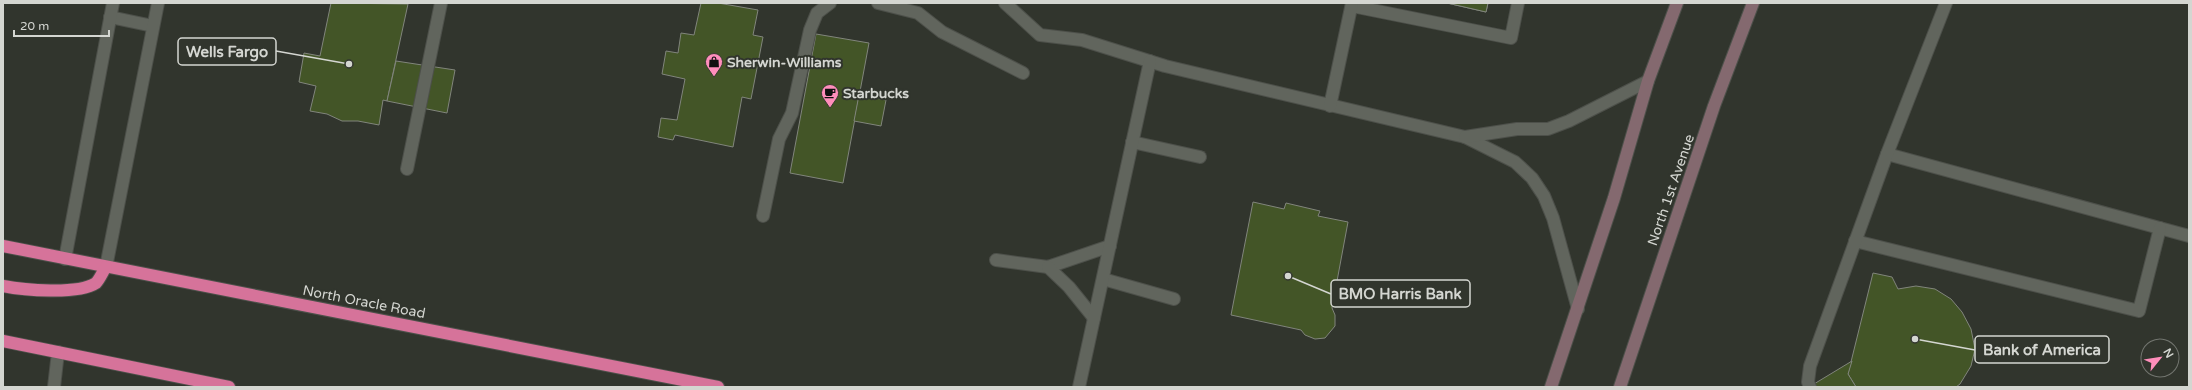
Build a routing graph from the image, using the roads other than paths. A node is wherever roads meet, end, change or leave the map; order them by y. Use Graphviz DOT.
graph roads {
  1 [pos="113,3"];
  2 [pos="158,3"];
  3 [pos="441,3"];
  4 [pos="830,3"];
  5 [pos="878,3"];
  6 [pos="1005,3"];
  7 [pos="1518,3"];
  8 [pos="1677,3"];
  9 [pos="1753,3"];
  10 [pos="1946,3"];
  11 [pos="1352,4"];
  12 [pos="110,17"];
  13 [pos="153,26"];
  14 [pos="1150,61"];
  15 [pos="1023,72"];
  16 [pos="1648,81"];
  17 [pos="1330,106"];
  18 [pos="1465,137"];
  19 [pos="1132,142"];
  20 [pos="1887,154"];
  21 [pos="1200,157"];
  22 [pos="406,169"];
  23 [pos="762,216"];
  24 [pos="2160,228"];
  25 [pos="2189,236"];
  26 [pos="1855,242"];
  27 [pos="3,246"];
  28 [pos="1110,246"];
  29 [pos="65,259"];
  30 [pos="996,260"];
  31 [pos="106,267"];
  32 [pos="1048,267"];
  33 [pos="1103,279"];
  34 [pos="3,286"];
  35 [pos="1174,299"];
  36 [pos="1578,309"];
  37 [pos="1094,318"];
  38 [pos="3,341"];
  39 [pos="58,352"];
  40 [pos="54,387"];
  41 [pos="229,387"];
  42 [pos="718,387"];
  43 [pos="1079,387"];
  44 [pos="1551,387"];
  45 [pos="1620,387"];
  46 [pos="1810,387"];
  1 -- 12 [label="lane"];
  2 -- 13 [label="lane"];
  3 -- 22 [label="lane"];
  4 -- 23 [label="lane"];
  5 -- 15 [label="lane"];
  6 -- 14 [label="lane"];
  7 -- 11 [label="lane"];
  8 -- 16 [label="main road"];
  9 -- 45 [label="main road, North 1st Avenue"];
  10 -- 20 [label="lane"];
  11 -- 17 [label="lane"];
  12 -- 13 [label="lane"];
  12 -- 29 [label="lane"];
  13 -- 31 [label="lane"];
  14 -- 17 [label="lane"];
  14 -- 19 [label="lane"];
  16 -- 18 [label="lane"];
  16 -- 36 [label="main road"];
  17 -- 18 [label="lane"];
  18 -- 36 [label="lane"];
  19 -- 21 [label="lane"];
  19 -- 28 [label="lane"];
  20 -- 24 [label="lane"];
  20 -- 26 [label="lane"];
  24 -- 25 [label="lane"];
  24 -- 26 [label="lane"];
  26 -- 46 [label="lane"];
  27 -- 29 [label="highway, North Oracle Road"];
  28 -- 32 [label="lane"];
  28 -- 33 [label="lane"];
  29 -- 31 [label="highway, North Oracle Road"];
  30 -- 32 [label="lane"];
  31 -- 34 [label="highway"];
  31 -- 42 [label="highway, North Oracle Road"];
  32 -- 37 [label="lane"];
  33 -- 35 [label="lane"];
  33 -- 37 [label="lane"];
  36 -- 44 [label="main road"];
  37 -- 43 [label="lane"];
  38 -- 39 [label="highway"];
  39 -- 40 [label="lane"];
  39 -- 41 [label="highway"];
}
